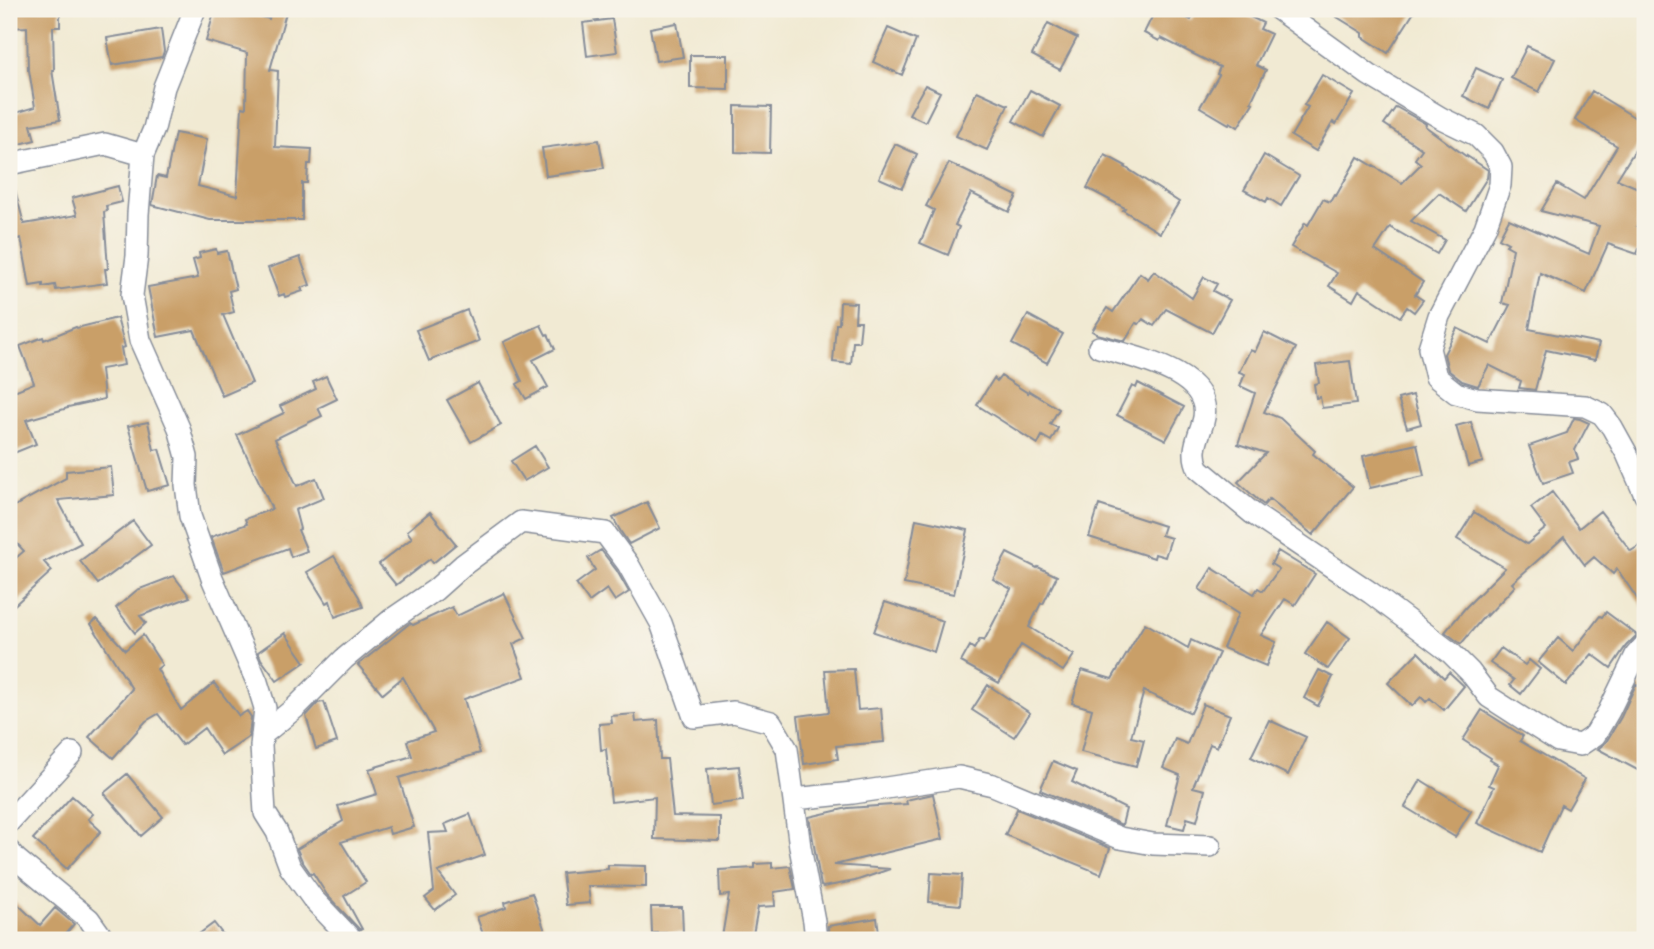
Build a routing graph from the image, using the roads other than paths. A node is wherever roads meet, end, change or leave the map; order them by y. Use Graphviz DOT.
graph roads {
  1 [pos="195,9"];
  2 [pos="1278,9"];
  3 [pos="144,155"];
  4 [pos="9,164"];
  5 [pos="1099,348"];
  6 [pos="1645,495"];
  7 [pos="1645,645"];
  8 [pos="262,735"];
  9 [pos="72,753"];
  10 [pos="794,799"];
  11 [pos="9,822"];
  12 [pos="1210,846"];
  13 [pos="9,851"];
  14 [pos="104,940"];
  15 [pos="352,940"];
  16 [pos="816,940"];
  1 -- 3 [label="street"];
  2 -- 6 [label="street"];
  3 -- 4 [label="street"];
  3 -- 8 [label="street"];
  5 -- 7 [label="street"];
  8 -- 10 [label="street"];
  8 -- 15 [label="street"];
  9 -- 11 [label="street"];
  10 -- 12 [label="street"];
  10 -- 16 [label="street"];
  13 -- 14 [label="street"];
}
